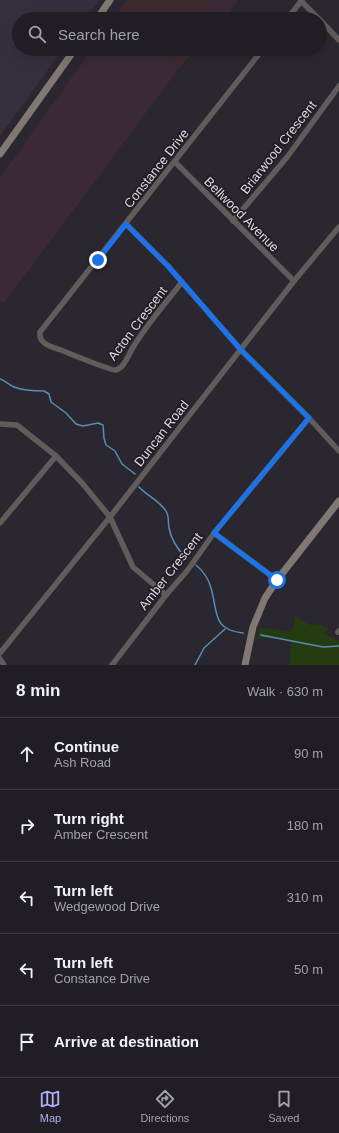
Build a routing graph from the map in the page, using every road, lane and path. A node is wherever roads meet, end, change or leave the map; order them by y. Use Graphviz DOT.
graph roads {
  1 [pos="110,0"];
  2 [pos="302,1"];
  3 [pos="101,12"];
  4 [pos="293,12"];
  5 [pos="312,12"];
  6 [pos="327,28"];
  7 [pos="339,40"];
  8 [pos="70,56"];
  9 [pos="258,56"];
  10 [pos="339,86"];
  11 [pos="0,154"];
  12 [pos="175,162"];
  13 [pos="234,221"];
  14 [pos="126,224"];
  15 [pos="339,227"];
  16 [pos="294,281"];
  17 [pos="182,282"];
  18 [pos="41,340"];
  19 [pos="241,350"];
  20 [pos="309,418"];
  21 [pos="0,424"];
  22 [pos="339,451"];
  23 [pos="56,456"];
  24 [pos="339,501"];
  25 [pos="110,517"];
  26 [pos="0,523"];
  27 [pos="214,533"];
  28 [pos="277,580"];
  29 [pos="166,595"];
  30 [pos="0,653"];
  31 [pos="0,659"];
  32 [pos="4,665"];
  33 [pos="112,665"];
  34 [pos="245,665"];
  1 -- 3 [label="street"];
  2 -- 4 [label="street"];
  2 -- 5 [label="street"];
  6 -- 7 [label="street"];
  8 -- 11 [label="street"];
  9 -- 12 [label="street, Constance Drive"];
  10 -- 13 [label="street, Briarwood Crescent"];
  12 -- 13 [label="street, Bellwood Avenue"];
  12 -- 14 [label="street, Constance Drive"];
  13 -- 16 [label="street, Bellwood Avenue"];
  14 -- 17 [label="street"];
  14 -- 18 [label="street, Constance Drive"];
  15 -- 16 [label="street, Duncan Road"];
  16 -- 19 [label="street, Duncan Road"];
  17 -- 18 [label="street, Acton Crescent"];
  17 -- 19 [label="street"];
  19 -- 20 [label="street"];
  19 -- 25 [label="street, Duncan Road"];
  20 -- 22 [label="street"];
  20 -- 27 [label="street, Amber Crescent"];
  21 -- 23 [label="street"];
  23 -- 25 [label="street"];
  23 -- 26 [label="street"];
  24 -- 28 [label="street"];
  25 -- 29 [label="street"];
  25 -- 30 [label="street, Duncan Road"];
  27 -- 28 [label="street"];
  27 -- 29 [label="street, Amber Crescent"];
  28 -- 34 [label="street"];
  29 -- 33 [label="street, Amber Crescent"];
  31 -- 32 [label="street"];
}
